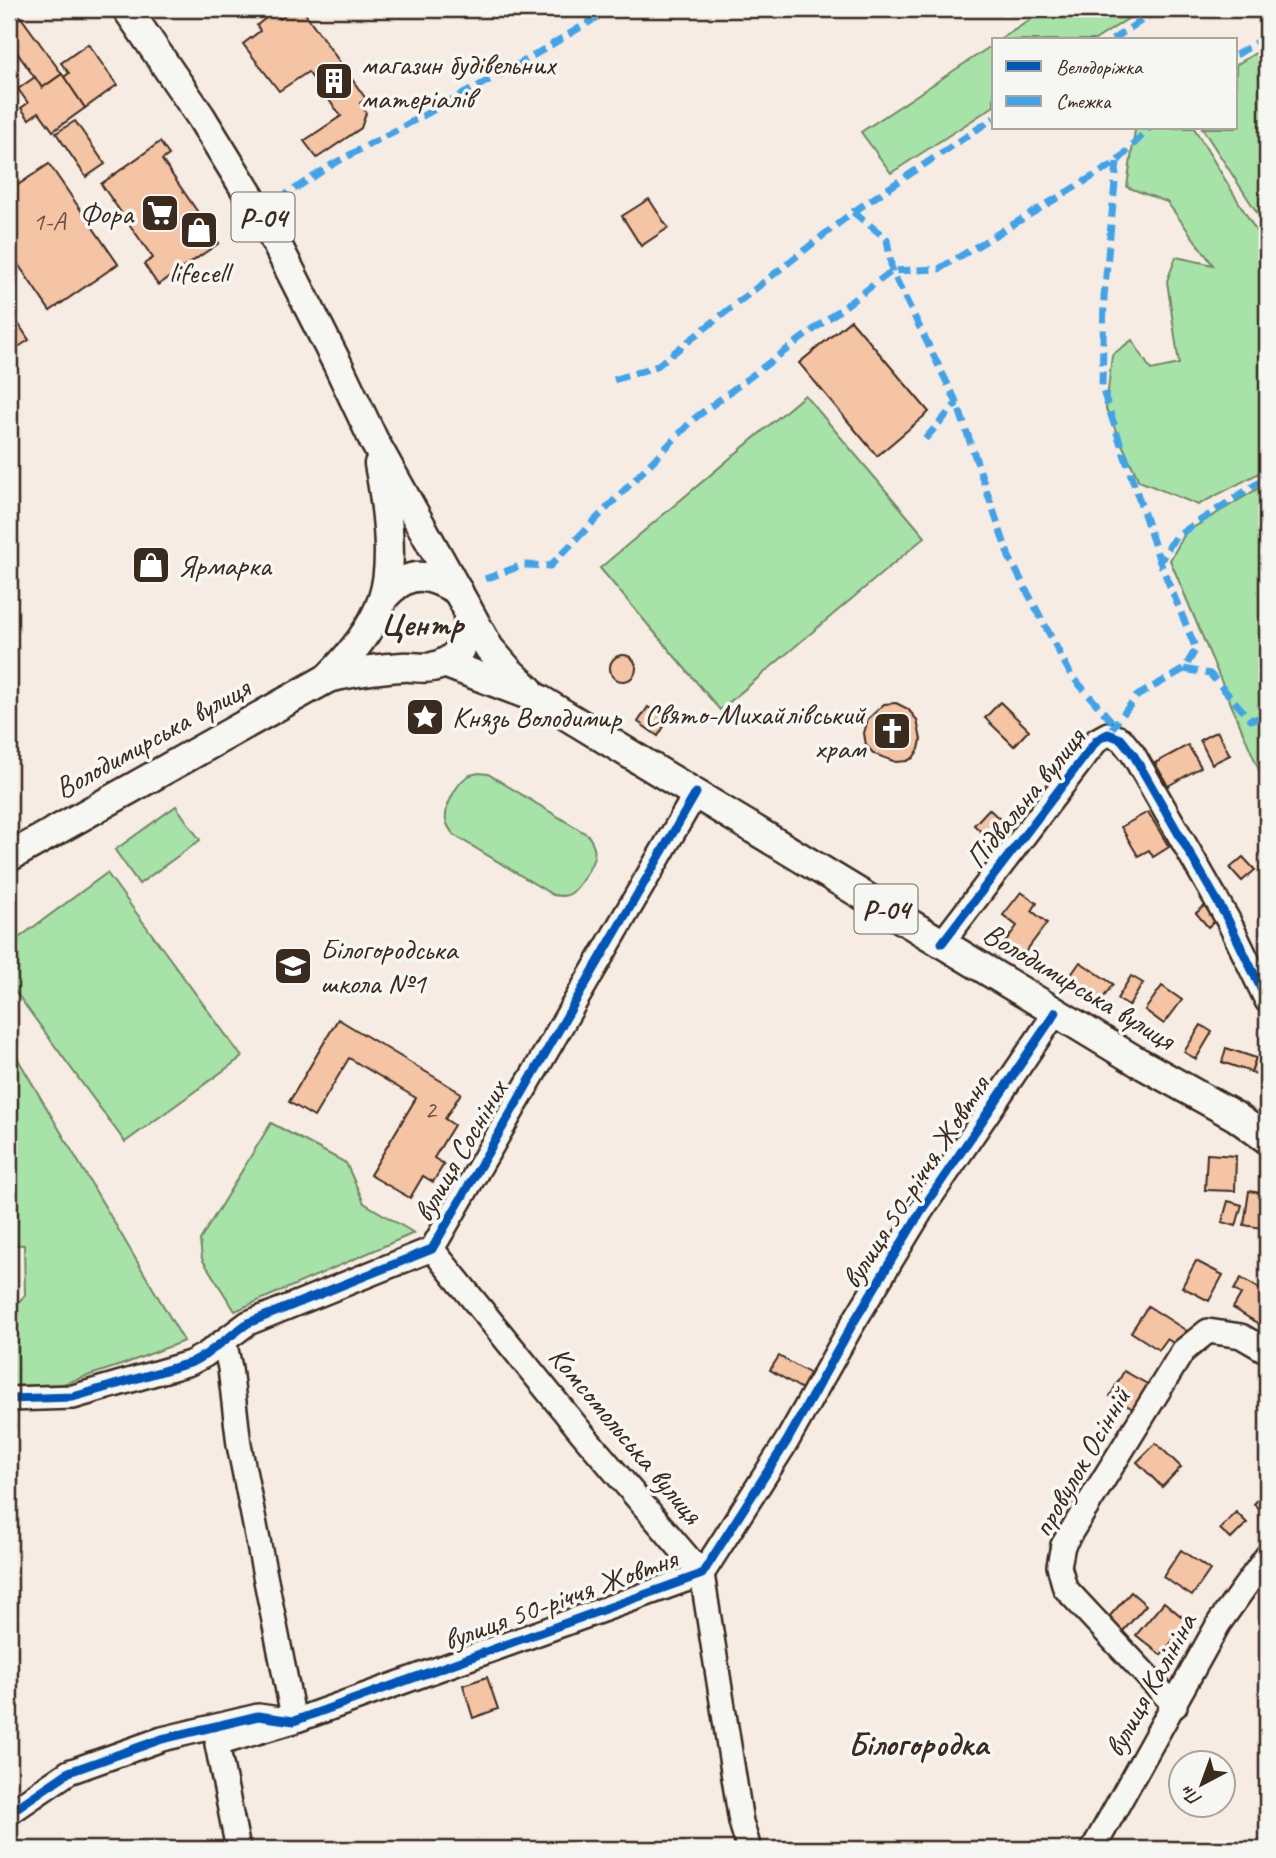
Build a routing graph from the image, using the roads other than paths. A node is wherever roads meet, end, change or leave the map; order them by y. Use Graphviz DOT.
graph roads {
  1 [pos="127,9"];
  2 [pos="374,440"];
  3 [pos="462,599"];
  4 [pos="381,603"];
  5 [pos="444,663"];
  6 [pos="410,667"];
  7 [pos="328,678"];
  8 [pos="539,699"];
  9 [pos="696,793"];
  10 [pos="9,857"];
  11 [pos="942,943"];
  12 [pos="1267,1001"];
  13 [pos="1056,1012"];
  14 [pos="1235,1116"];
  15 [pos="1267,1124"];
  16 [pos="1267,1139"];
  17 [pos="432,1249"];
  18 [pos="224,1341"];
  19 [pos="1267,1352"];
  20 [pos="9,1399"];
  21 [pos="1267,1556"];
  22 [pos="702,1574"];
  23 [pos="1175,1706"];
  24 [pos="294,1721"];
  25 [pos="9,1813"];
  26 [pos="237,1849"];
  27 [pos="749,1849"];
  28 [pos="1093,1849"];
  1 -- 2 [label="main road, Р-04"];
  2 -- 3 [label="main road, Р-04"];
  2 -- 4 [label="main road, Р-04"];
  3 -- 4 [label="main road"];
  3 -- 5 [label="main road"];
  3 -- 8 [label="main road, Володимирська вулиця / Р-04"];
  4 -- 6 [label="main road, Р-04"];
  4 -- 7 [label="main road"];
  5 -- 6 [label="main road, Р-04"];
  5 -- 8 [label="main road, Володимирська вулиця / Р-04"];
  6 -- 7 [label="main road"];
  7 -- 10 [label="main road, Володимирська вулиця"];
  8 -- 9 [label="main road, Володимирська вулиця / Р-04"];
  9 -- 11 [label="main road, Володимирська вулиця / Р-04"];
  9 -- 17 [label="street, вулиця Сосніних"];
  11 -- 12 [label="street, Підвальна вулиця"];
  11 -- 13 [label="main road, Володимирська вулиця / Р-04"];
  13 -- 14 [label="main road, Володимирська вулиця / Р-04"];
  13 -- 22 [label="street, вулиця 50-річчя Жовтня"];
  14 -- 15 [label="street, Володимирська вулиця"];
  14 -- 16 [label="main road, Р-04"];
  17 -- 18 [label="street, вулиця Сосніних"];
  17 -- 22 [label="street, Комсомольська вулиця"];
  18 -- 20 [label="street, вулиця Сосніних"];
  18 -- 24 [label="street"];
  19 -- 23 [label="street, провулок Осінній"];
  21 -- 23 [label="street, вулиця Калініна"];
  22 -- 24 [label="street, вулиця 50-річчя Жовтня"];
  22 -- 27 [label="street"];
  23 -- 28 [label="street, вулиця Калініна"];
  24 -- 25 [label="street, вулиця 50-річчя Жовтня"];
  24 -- 26 [label="street"];
}
